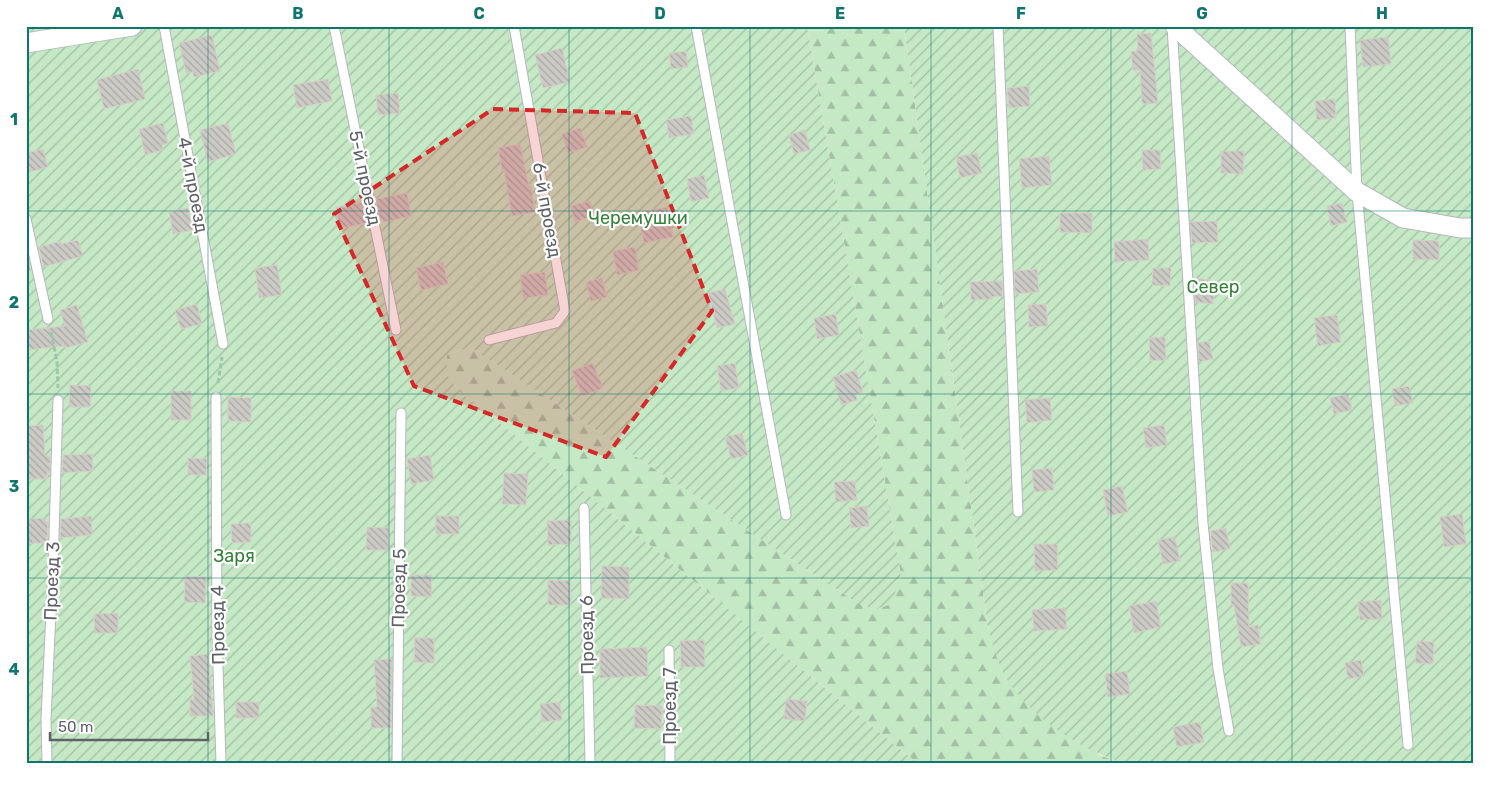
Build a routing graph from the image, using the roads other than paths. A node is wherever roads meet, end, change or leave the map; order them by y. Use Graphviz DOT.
graph roads {
  1 [pos="132,26"];
  2 [pos="164,26"];
  3 [pos="334,26"];
  4 [pos="514,26"];
  5 [pos="696,26"];
  6 [pos="998,26"];
  7 [pos="1173,26"];
  8 [pos="1350,26"];
  9 [pos="26,43"];
  10 [pos="1357,192"];
  11 [pos="26,219"];
  12 [pos="1474,228"];
  13 [pos="48,319"];
  14 [pos="396,330"];
  15 [pos="489,340"];
  16 [pos="223,344"];
  17 [pos="216,397"];
  18 [pos="58,400"];
  19 [pos="401,412"];
  20 [pos="584,508"];
  21 [pos="1018,512"];
  22 [pos="786,515"];
  23 [pos="669,650"];
  24 [pos="1229,731"];
  25 [pos="1408,746"];
  26 [pos="47,763"];
  27 [pos="221,763"];
  28 [pos="397,763"];
  29 [pos="590,763"];
  30 [pos="670,763"];
  1 -- 9 [label="street"];
  2 -- 16 [label="lane, 4-й проезд"];
  3 -- 14 [label="lane, 5-й проезд"];
  4 -- 15 [label="lane, 6-й проезд"];
  5 -- 22 [label="lane"];
  6 -- 21 [label="lane"];
  7 -- 10 [label="street"];
  7 -- 24 [label="lane"];
  8 -- 10 [label="lane"];
  10 -- 12 [label="street"];
  10 -- 25 [label="lane"];
  11 -- 13 [label="lane"];
  17 -- 27 [label="lane, Проезд 4"];
  18 -- 26 [label="lane, Проезд 3"];
  19 -- 28 [label="lane, Проезд 5"];
  20 -- 29 [label="lane, Проезд 6"];
  23 -- 30 [label="lane, Проезд 7"];
}
